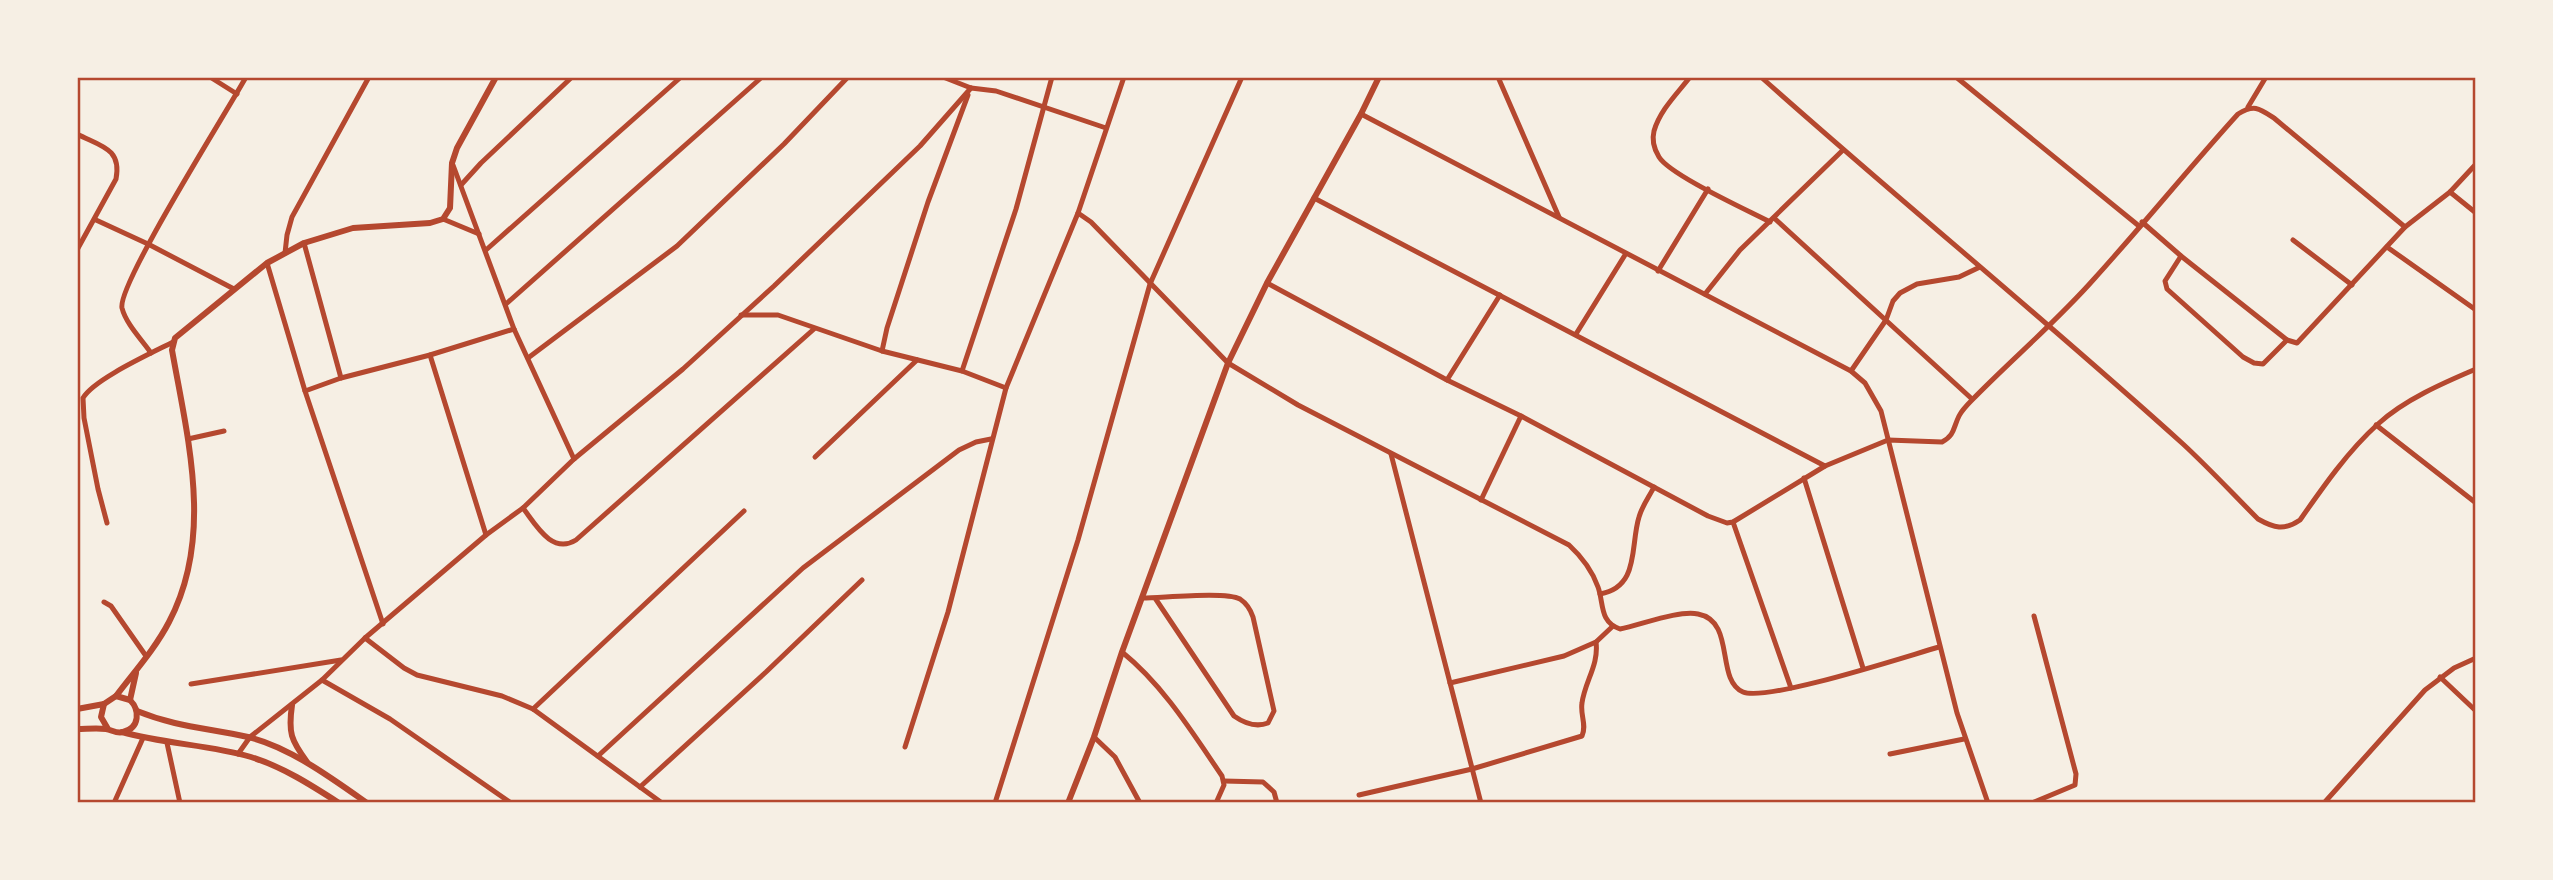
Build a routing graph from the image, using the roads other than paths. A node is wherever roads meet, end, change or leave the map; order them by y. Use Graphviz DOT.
graph roads {
  1 [pos="210,77"];
  2 [pos="246,77"];
  3 [pos="369,77"];
  4 [pos="496,77"];
  5 [pos="572,77"];
  6 [pos="681,77"];
  7 [pos="762,77"];
  8 [pos="848,77"];
  9 [pos="943,77"];
  10 [pos="1052,77"];
  11 [pos="1124,77"];
  12 [pos="1242,77"];
  13 [pos="1379,77"];
  14 [pos="1498,77"];
  15 [pos="1690,77"];
  16 [pos="1761,77"];
  17 [pos="1956,77"];
  18 [pos="2266,77"];
  19 [pos="954,78"];
  20 [pos="971,88"];
  21 [pos="237,94"];
  22 [pos="1043,106"];
  23 [pos="2248,107"];
  24 [pos="1361,114"];
  25 [pos="1107,128"];
  26 [pos="77,134"];
  27 [pos="1843,150"];
  28 [pos="452,163"];
  29 [pos="2476,164"];
  30 [pos="461,185"];
  31 [pos="1708,189"];
  32 [pos="2450,192"];
  33 [pos="1314,198"];
  34 [pos="1078,213"];
  35 [pos="2476,213"];
  36 [pos="1559,217"];
  37 [pos="443,219"];
  38 [pos="96,220"];
  39 [pos="1772,220"];
  40 [pos="2141,224"];
  41 [pos="2405,227"];
  42 [pos="479,234"];
  43 [pos="2293,240"];
  44 [pos="304,243"];
  45 [pos="148,244"];
  46 [pos="2387,247"];
  47 [pos="77,250"];
  48 [pos="486,250"];
  49 [pos="285,253"];
  50 [pos="1625,254"];
  51 [pos="2181,256"];
  52 [pos="267,263"];
  53 [pos="1980,267"];
  54 [pos="1658,271"];
  55 [pos="1267,282"];
  56 [pos="1150,284"];
  57 [pos="2352,285"];
  58 [pos="234,289"];
  59 [pos="1705,294"];
  60 [pos="1500,295"];
  61 [pos="506,304"];
  62 [pos="2476,310"];
  63 [pos="741,315"];
  64 [pos="1886,320"];
  65 [pos="2050,326"];
  66 [pos="514,329"];
  67 [pos="814,329"];
  68 [pos="1576,334"];
  69 [pos="2287,340"];
  70 [pos="173,342"];
  71 [pos="882,351"];
  72 [pos="151,353"];
  73 [pos="430,355"];
  74 [pos="528,358"];
  75 [pos="917,360"];
  76 [pos="1227,363"];
  77 [pos="2476,369"];
  78 [pos="962,371"];
  79 [pos="1851,371"];
  80 [pos="341,378"];
  81 [pos="1447,380"];
  82 [pos="1006,388"];
  83 [pos="305,391"];
  84 [pos="1972,400"];
  85 [pos="1521,416"];
  86 [pos="2376,425"];
  87 [pos="224,431"];
  88 [pos="188,439"];
  89 [pos="991,439"];
  90 [pos="1888,440"];
  91 [pos="1391,454"];
  92 [pos="815,457"];
  93 [pos="574,459"];
  94 [pos="1825,466"];
  95 [pos="1804,478"];
  96 [pos="1654,487"];
  97 [pos="1480,500"];
  98 [pos="2476,503"];
  99 [pos="523,508"];
  100 [pos="744,511"];
  101 [pos="1733,522"];
  102 [pos="107,523"];
  103 [pos="486,535"];
  104 [pos="862,580"];
  105 [pos="1600,594"];
  106 [pos="1143,598"];
  107 [pos="1155,598"];
  108 [pos="104,602"];
  109 [pos="2034,615"];
  110 [pos="383,624"];
  111 [pos="1613,626"];
  112 [pos="365,638"];
  113 [pos="1596,642"];
  114 [pos="1939,647"];
  115 [pos="1122,652"];
  116 [pos="146,656"];
  117 [pos="2476,658"];
  118 [pos="341,660"];
  119 [pos="137,668"];
  120 [pos="1863,668"];
  121 [pos="2440,677"];
  122 [pos="322,680"];
  123 [pos="1450,683"];
  124 [pos="191,684"];
  125 [pos="1791,688"];
  126 [pos="116,696"];
  127 [pos="130,700"];
  128 [pos="104,704"];
  129 [pos="292,705"];
  130 [pos="77,709"];
  131 [pos="533,709"];
  132 [pos="137,711"];
  133 [pos="2476,711"];
  134 [pos="77,729"];
  135 [pos="108,729"];
  136 [pos="122,732"];
  137 [pos="250,737"];
  138 [pos="1094,737"];
  139 [pos="143,738"];
  140 [pos="1964,739"];
  141 [pos="167,743"];
  142 [pos="905,747"];
  143 [pos="238,754"];
  144 [pos="1891,754"];
  145 [pos="598,756"];
  146 [pos="308,764"];
  147 [pos="1472,769"];
  148 [pos="1224,781"];
  149 [pos="640,787"];
  150 [pos="1359,794"];
  151 [pos="114,803"];
  152 [pos="180,803"];
  153 [pos="339,803"];
  154 [pos="366,803"];
  155 [pos="511,803"];
  156 [pos="662,803"];
  157 [pos="830,803"];
  158 [pos="835,803"];
  159 [pos="995,803"];
  160 [pos="1068,803"];
  161 [pos="1140,803"];
  162 [pos="1216,803"];
  163 [pos="1278,803"];
  164 [pos="1481,803"];
  165 [pos="1988,803"];
  166 [pos="2032,803"];
  167 [pos="2325,803"];
  1 -- 21 [label="street"];
  2 -- 21 [label="street"];
  3 -- 49 [label="street"];
  4 -- 28 [label="street"];
  5 -- 30 [label="street"];
  6 -- 48 [label="street"];
  7 -- 61 [label="street"];
  8 -- 74 [label="street"];
  9 -- 19 [label="street"];
  10 -- 22 [label="street"];
  11 -- 25 [label="street"];
  12 -- 56 [label="street"];
  13 -- 24 [label="street"];
  14 -- 36 [label="street"];
  15 -- 31 [label="street"];
  16 -- 27 [label="street"];
  17 -- 40 [label="street"];
  18 -- 23 [label="street"];
  19 -- 20 [label="street"];
  20 -- 22 [label="street"];
  20 -- 63 [label="street"];
  20 -- 71 [label="street"];
  21 -- 45 [label="street"];
  22 -- 25 [label="street"];
  22 -- 78 [label="street"];
  23 -- 40 [label="street"];
  23 -- 41 [label="street"];
  24 -- 33 [label="street"];
  24 -- 36 [label="street"];
  25 -- 34 [label="street"];
  26 -- 38 [label="street"];
  27 -- 39 [label="street"];
  27 -- 53 [label="street"];
  28 -- 30 [label="street"];
  28 -- 37 [label="street"];
  29 -- 32 [label="street"];
  30 -- 42 [label="street"];
  31 -- 39 [label="street"];
  31 -- 54 [label="street"];
  32 -- 35 [label="street"];
  32 -- 41 [label="street"];
  33 -- 55 [label="street"];
  33 -- 60 [label="street"];
  34 -- 56 [label="street"];
  34 -- 82 [label="street"];
  36 -- 50 [label="street"];
  37 -- 42 [label="street"];
  37 -- 44 [label="street"];
  38 -- 45 [label="street"];
  38 -- 47 [label="street"];
  39 -- 59 [label="street"];
  39 -- 64 [label="street"];
  40 -- 51 [label="street"];
  40 -- 65 [label="street"];
  41 -- 46 [label="street"];
  42 -- 48 [label="street"];
  43 -- 57 [label="street"];
  44 -- 49 [label="street"];
  44 -- 80 [label="street"];
  45 -- 58 [label="street"];
  45 -- 72 [label="street"];
  46 -- 57 [label="street"];
  46 -- 62 [label="street"];
  48 -- 61 [label="street"];
  49 -- 52 [label="street"];
  50 -- 54 [label="street"];
  50 -- 68 [label="street"];
  51 -- 69 [label="street"];
  51 -- 69 [label="street"];
  52 -- 58 [label="street"];
  52 -- 83 [label="street"];
  53 -- 64 [label="street"];
  53 -- 65 [label="street"];
  54 -- 59 [label="street"];
  55 -- 76 [label="street"];
  55 -- 81 [label="street"];
  56 -- 76 [label="street"];
  56 -- 159 [label="street"];
  57 -- 69 [label="street"];
  58 -- 70 [label="street"];
  59 -- 79 [label="street"];
  60 -- 68 [label="street"];
  60 -- 81 [label="street"];
  61 -- 66 [label="street"];
  63 -- 67 [label="street"];
  63 -- 93 [label="street"];
  64 -- 79 [label="street"];
  64 -- 84 [label="street"];
  65 -- 84 [label="street"];
  65 -- 86 [label="street"];
  66 -- 73 [label="street"];
  66 -- 74 [label="street"];
  67 -- 71 [label="street"];
  67 -- 99 [label="street"];
  68 -- 94 [label="street"];
  70 -- 72 [label="street"];
  70 -- 88 [label="street"];
  71 -- 75 [label="street"];
  72 -- 102 [label="street"];
  73 -- 80 [label="street"];
  73 -- 103 [label="street"];
  74 -- 93 [label="street"];
  75 -- 78 [label="street"];
  75 -- 92 [label="street"];
  76 -- 91 [label="street"];
  76 -- 106 [label="street"];
  77 -- 86 [label="street"];
  78 -- 82 [label="street"];
  79 -- 90 [label="street"];
  80 -- 83 [label="street"];
  81 -- 85 [label="street"];
  82 -- 89 [label="street"];
  83 -- 110 [label="street"];
  84 -- 90 [label="street"];
  85 -- 96 [label="street"];
  85 -- 97 [label="street"];
  86 -- 98 [label="street"];
  87 -- 88 [label="street"];
  88 -- 116 [label="street"];
  89 -- 142 [label="street"];
  89 -- 145 [label="street"];
  90 -- 94 [label="street"];
  90 -- 114 [label="street"];
  91 -- 97 [label="street"];
  91 -- 123 [label="street"];
  93 -- 99 [label="street"];
  94 -- 95 [label="street"];
  95 -- 101 [label="street"];
  95 -- 120 [label="street"];
  96 -- 101 [label="street"];
  96 -- 105 [label="street"];
  97 -- 105 [label="street"];
  99 -- 103 [label="street"];
  100 -- 131 [label="street"];
  101 -- 125 [label="street"];
  103 -- 110 [label="street"];
  104 -- 149 [label="street"];
  105 -- 111 [label="street"];
  106 -- 107 [label="street"];
  106 -- 115 [label="street"];
  107 -- 107 [label="street"];
  108 -- 116 [label="street"];
  109 -- 166 [label="street"];
  110 -- 112 [label="street"];
  111 -- 113 [label="street"];
  111 -- 125 [label="street"];
  112 -- 118 [label="street"];
  112 -- 131 [label="street"];
  113 -- 123 [label="street"];
  113 -- 147 [label="street"];
  114 -- 120 [label="street"];
  114 -- 140 [label="street"];
  115 -- 138 [label="street"];
  115 -- 148 [label="street"];
  116 -- 119 [label="street"];
  117 -- 121 [label="street"];
  118 -- 122 [label="street"];
  118 -- 124 [label="street"];
  119 -- 126 [label="street"];
  119 -- 127 [label="street"];
  120 -- 125 [label="street"];
  121 -- 133 [label="street"];
  121 -- 167 [label="street"];
  122 -- 129 [label="street"];
  122 -- 155 [label="street"];
  123 -- 147 [label="street"];
  126 -- 127 [label="street"];
  126 -- 128 [label="street"];
  127 -- 132 [label="street"];
  128 -- 130 [label="street"];
  128 -- 135 [label="street"];
  129 -- 137 [label="street"];
  129 -- 146 [label="street"];
  131 -- 145 [label="street"];
  132 -- 136 [label="street"];
  132 -- 137 [label="street"];
  134 -- 135 [label="street"];
  135 -- 136 [label="street"];
  136 -- 139 [label="street"];
  137 -- 143 [label="street"];
  137 -- 146 [label="street"];
  138 -- 160 [label="street"];
  138 -- 161 [label="street"];
  139 -- 141 [label="street"];
  139 -- 151 [label="street"];
  140 -- 144 [label="street"];
  140 -- 165 [label="street"];
  141 -- 143 [label="street"];
  141 -- 152 [label="street"];
  143 -- 153 [label="street"];
  145 -- 149 [label="street"];
  146 -- 154 [label="street"];
  147 -- 150 [label="street"];
  147 -- 164 [label="street"];
  148 -- 162 [label="street"];
  148 -- 163 [label="street"];
  149 -- 156 [label="street"];
  157 -- 158 [label="street"];
}
